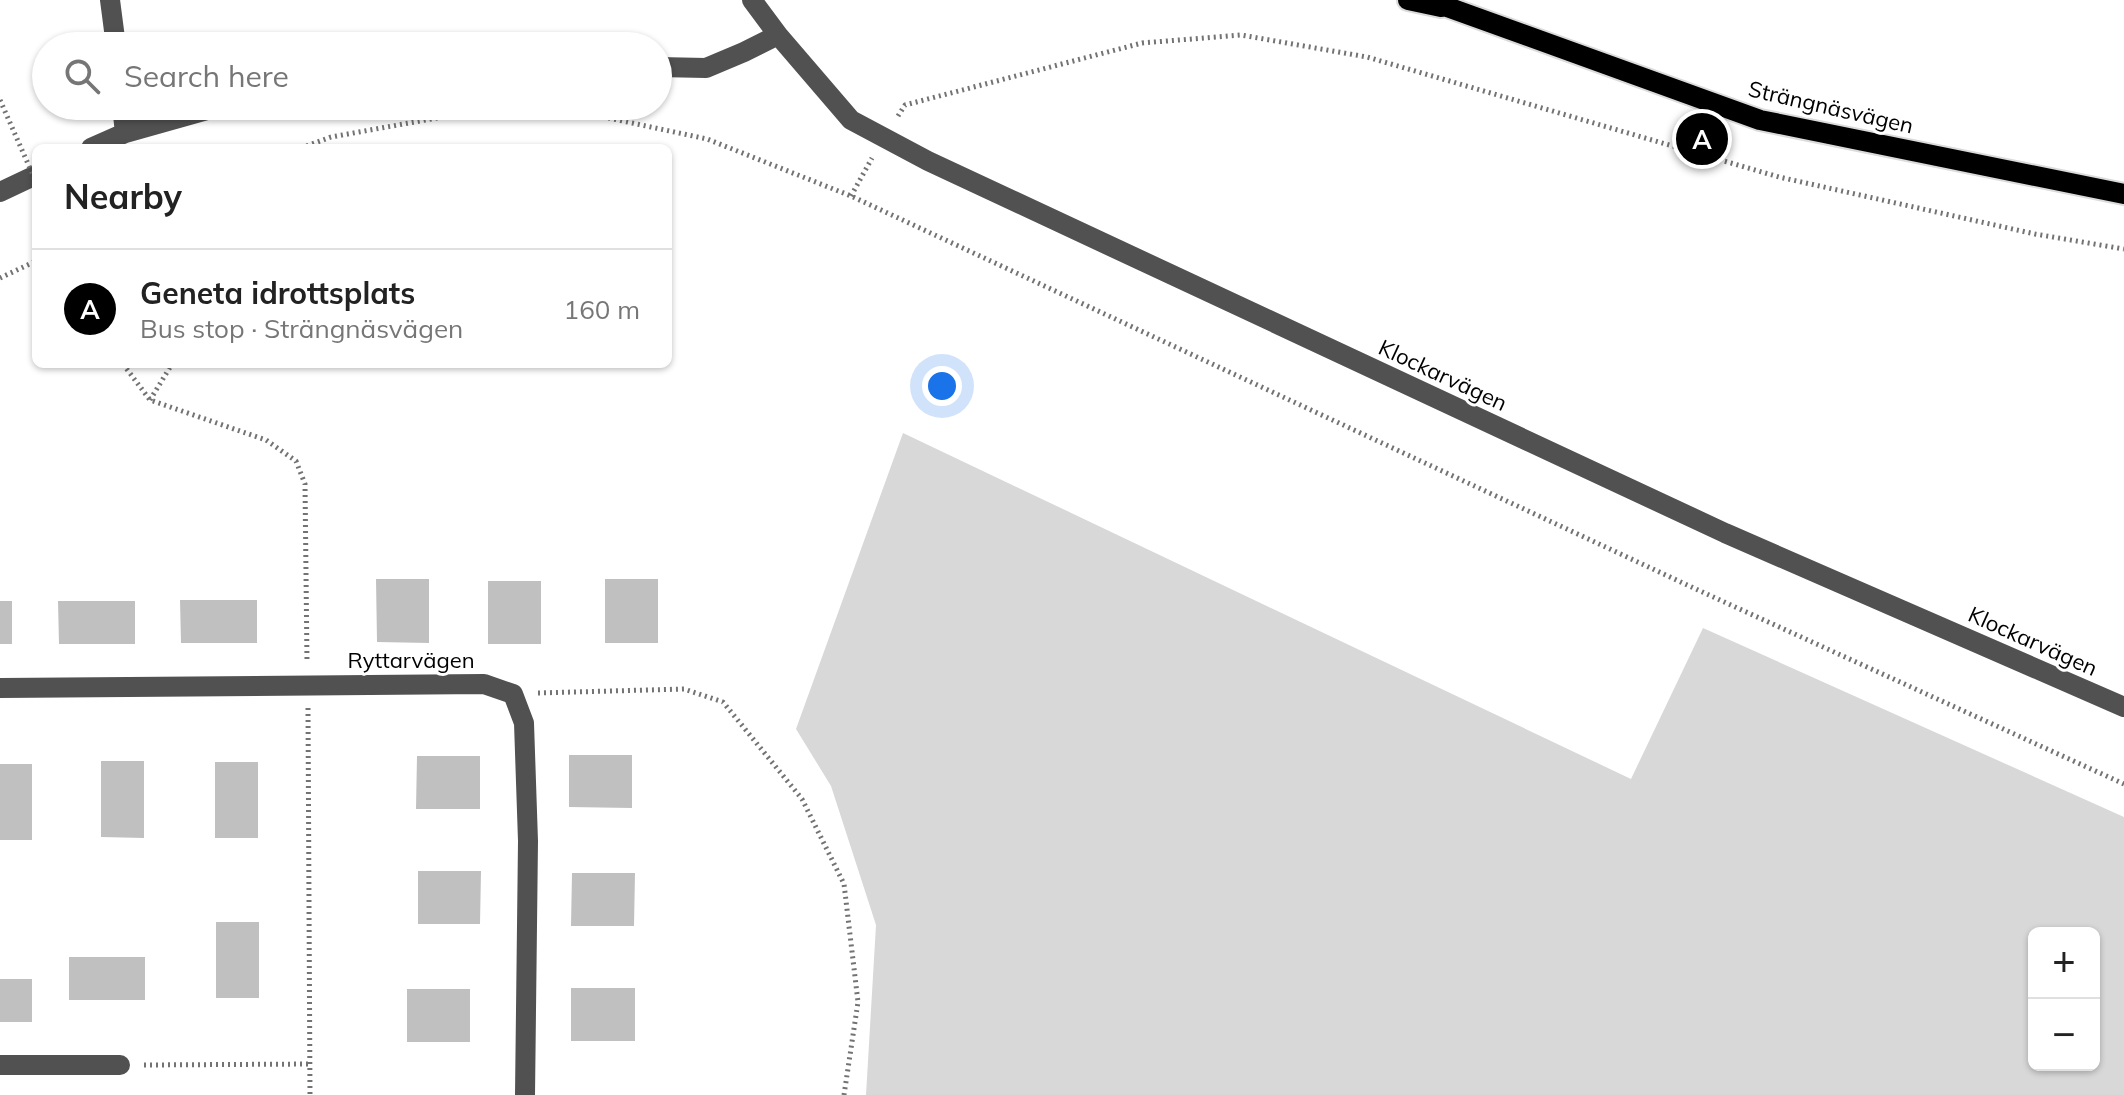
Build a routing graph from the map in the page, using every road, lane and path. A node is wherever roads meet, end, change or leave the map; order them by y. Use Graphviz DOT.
graph roads {
  1 [pos="752,0"];
  2 [pos="764,0"];
  3 [pos="1408,0"];
  4 [pos="106,4"];
  5 [pos="1436,4"];
  6 [pos="113,32"];
  7 [pos="778,35"];
  8 [pos="672,67"];
  9 [pos="0,100"];
  10 [pos="124,120"];
  11 [pos="171,120"];
  12 [pos="426,120"];
  13 [pos="618,120"];
  14 [pos="125,133"];
  15 [pos="884,138"];
  16 [pos="100,144"];
  17 [pos="312,144"];
  18 [pos="32,173"];
  19 [pos="32,177"];
  20 [pos="0,192"];
  21 [pos="2124,194"];
  22 [pos="851,196"];
  23 [pos="2124,249"];
  24 [pos="32,263"];
  25 [pos="0,278"];
  26 [pos="126,368"];
  27 [pos="170,368"];
  28 [pos="150,400"];
  29 [pos="308,684"];
  30 [pos="0,688"];
  31 [pos="513,694"];
  32 [pos="2124,707"];
  33 [pos="2124,784"];
  34 [pos="311,1064"];
  35 [pos="0,1065"];
  36 [pos="120,1065"];
  37 [pos="310,1095"];
  38 [pos="525,1095"];
  39 [pos="844,1095"];
  1 -- 7 [label="street, Klockarvägen"];
  2 -- 7 [label="street, Klockarvägen"];
  3 -- 5 [label="main road, Strängnäsvägen"];
  4 -- 6 [label="street"];
  5 -- 21 [label="main road, Strängnäsvägen"];
  7 -- 8 [label="street"];
  7 -- 15 [label="street, Klockarvägen"];
  9 -- 18 [label="path, bridge"];
  10 -- 14 [label="street"];
  11 -- 14 [label="street"];
  12 -- 17 [label="path"];
  13 -- 22 [label="path"];
  14 -- 16 [label="street"];
  15 -- 22 [label="path"];
  15 -- 23 [label="path"];
  15 -- 32 [label="street, Klockarvägen"];
  19 -- 20 [label="street"];
  22 -- 33 [label="path"];
  24 -- 25 [label="path"];
  26 -- 28 [label="path"];
  27 -- 28 [label="path"];
  28 -- 29 [label="path"];
  29 -- 30 [label="street, Ryttarvägen"];
  29 -- 31 [label="street, Ryttarvägen"];
  29 -- 34 [label="path"];
  31 -- 38 [label="street"];
  31 -- 39 [label="path"];
  34 -- 36 [label="path"];
  34 -- 37 [label="path"];
  35 -- 36 [label="street"];
}
